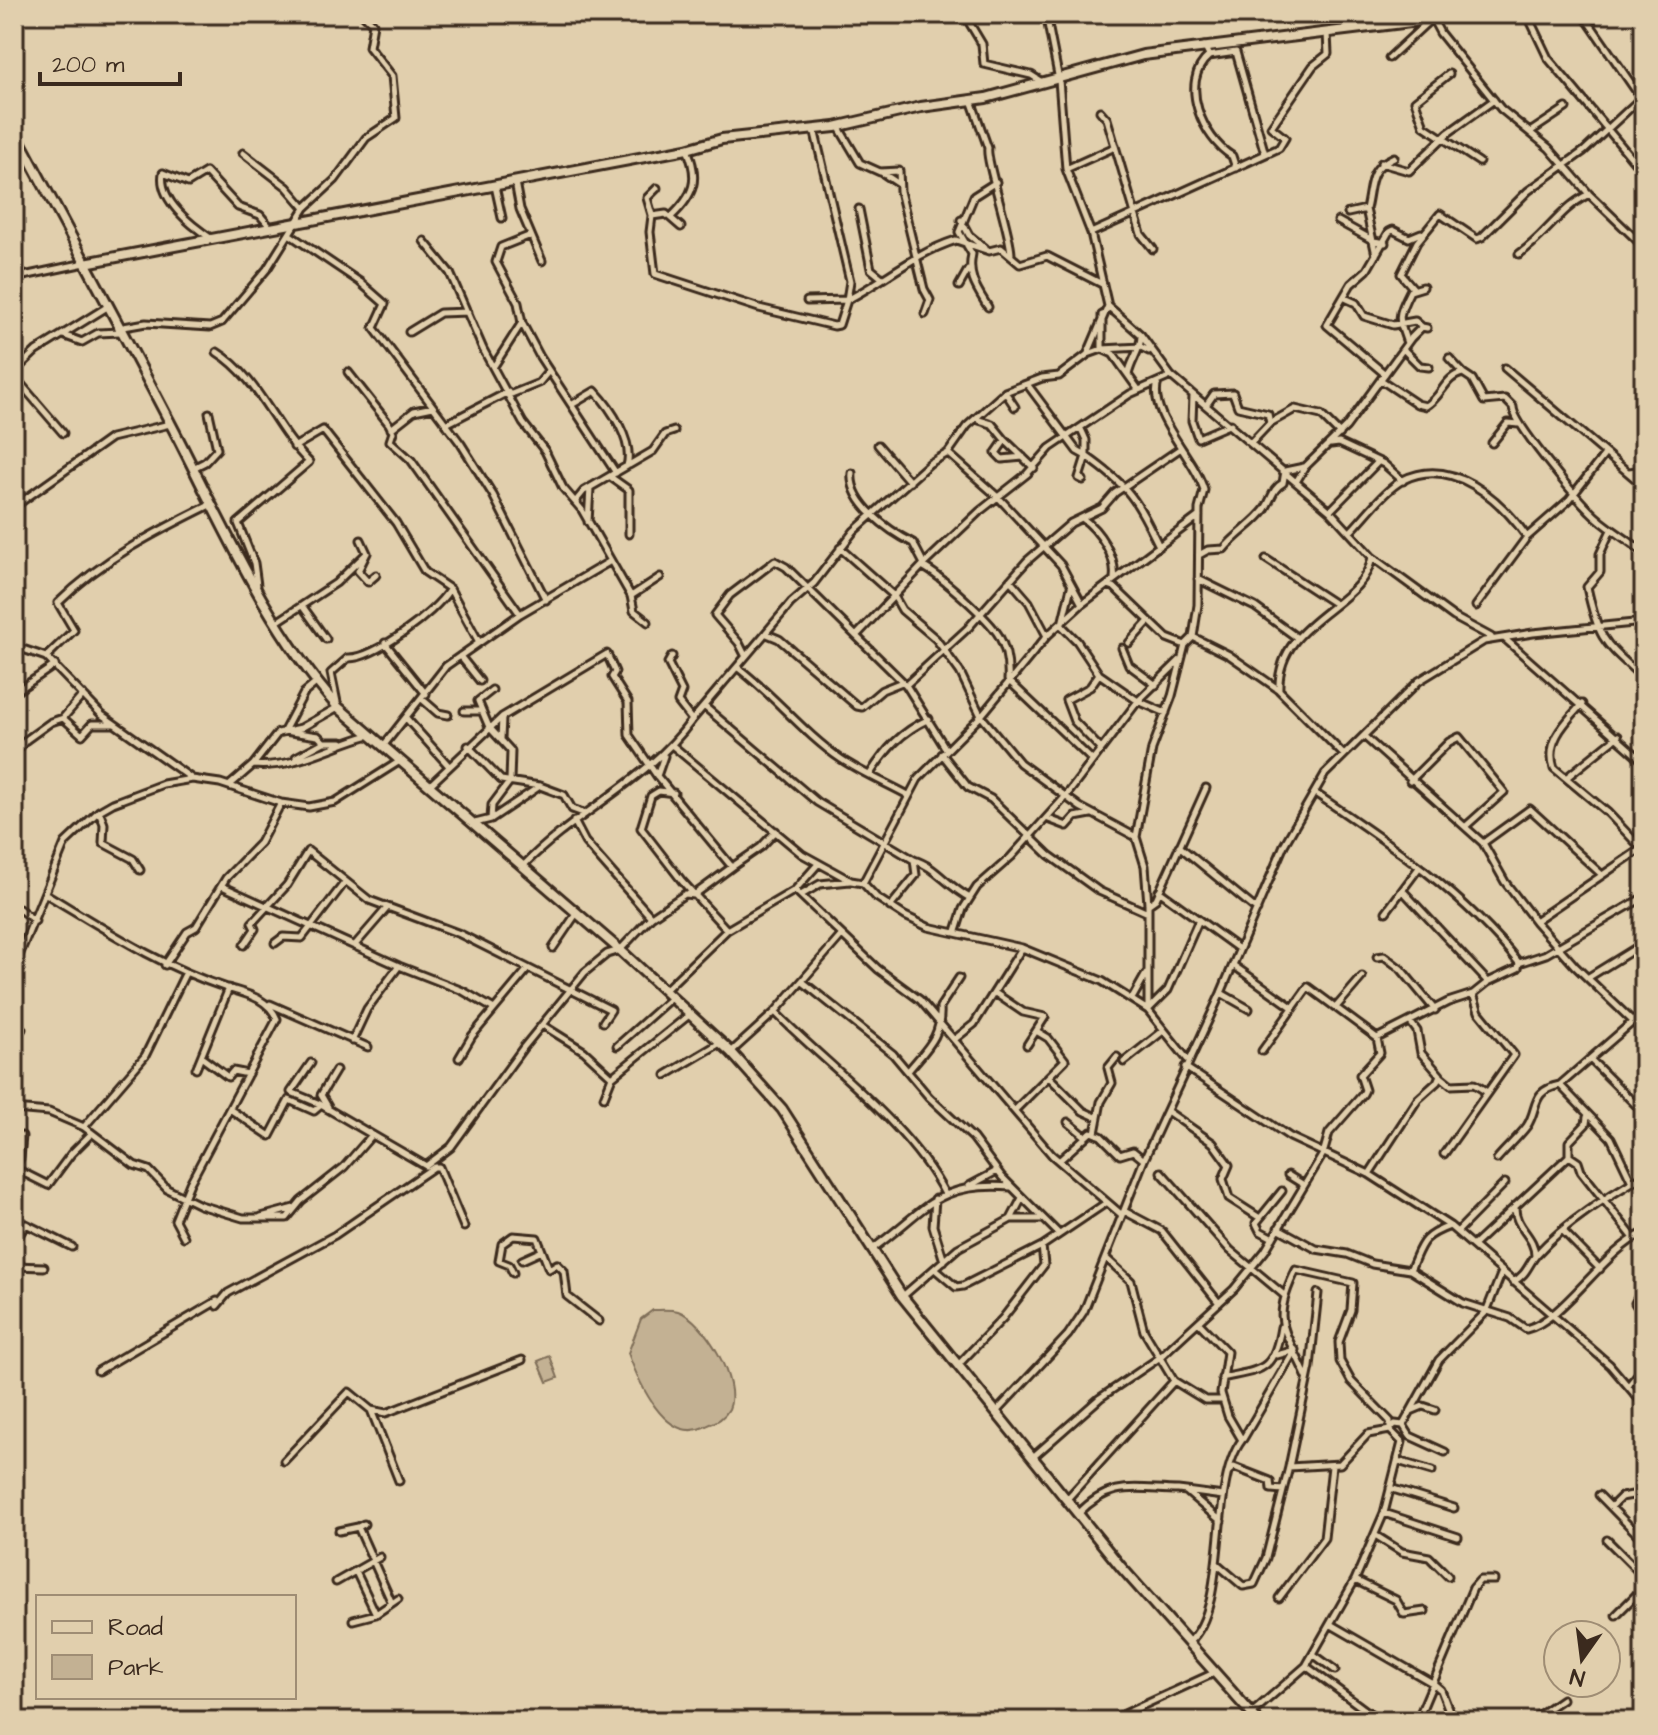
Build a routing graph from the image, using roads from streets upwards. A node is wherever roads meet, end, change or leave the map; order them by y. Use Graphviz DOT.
graph roads {
  1 [pos="363,14"];
  2 [pos="964,14"];
  3 [pos="1046,14"];
  4 [pos="1445,14"];
  5 [pos="1527,14"];
  6 [pos="1583,14"];
  7 [pos="1432,18"];
  8 [pos="1327,32"];
  9 [pos="1206,51"];
  10 [pos="1389,58"];
  11 [pos="1449,74"];
  12 [pos="1059,80"];
  13 [pos="1043,82"];
  14 [pos="1643,99"];
  15 [pos="971,100"];
  16 [pos="1494,100"];
  17 [pos="1566,108"];
  18 [pos="1100,111"];
  19 [pos="838,126"];
  20 [pos="1607,129"];
  21 [pos="14,130"];
  22 [pos="811,130"];
  23 [pos="1530,132"];
  24 [pos="1445,136"];
  25 [pos="1115,147"];
  26 [pos="687,149"];
  27 [pos="243,153"];
  28 [pos="1265,154"];
  29 [pos="1394,157"];
  30 [pos="1479,162"];
  31 [pos="1381,163"];
  32 [pos="1563,165"];
  33 [pos="1236,168"];
  34 [pos="1066,169"];
  35 [pos="1644,173"];
  36 [pos="515,181"];
  37 [pos="996,182"];
  38 [pos="495,185"];
  39 [pos="657,188"];
  40 [pos="1589,194"];
  41 [pos="305,208"];
  42 [pos="859,209"];
  43 [pos="1366,209"];
  44 [pos="1135,213"];
  45 [pos="1348,213"];
  46 [pos="652,216"];
  47 [pos="671,217"];
  48 [pos="502,218"];
  49 [pos="961,220"];
  50 [pos="1338,221"];
  51 [pos="295,223"];
  52 [pos="270,227"];
  53 [pos="681,227"];
  54 [pos="1426,230"];
  55 [pos="1091,233"];
  56 [pos="289,234"];
  57 [pos="531,235"];
  58 [pos="1644,235"];
  59 [pos="213,239"];
  60 [pos="424,241"];
  61 [pos="1374,241"];
  62 [pos="1385,243"];
  63 [pos="1637,243"];
  64 [pos="967,244"];
  65 [pos="1644,247"];
  66 [pos="1153,249"];
  67 [pos="989,251"];
  68 [pos="1519,254"];
  69 [pos="1011,255"];
  70 [pos="917,256"];
  71 [pos="1376,256"];
  72 [pos="542,261"];
  73 [pos="85,263"];
  74 [pos="969,269"];
  75 [pos="14,278"];
  76 [pos="882,278"];
  77 [pos="1103,285"];
  78 [pos="959,286"];
  79 [pos="1423,287"];
  80 [pos="1413,288"];
  81 [pos="1345,298"];
  82 [pos="847,300"];
  83 [pos="807,301"];
  84 [pos="1108,306"];
  85 [pos="107,307"];
  86 [pos="988,307"];
  87 [pos="468,312"];
  88 [pos="925,314"];
  89 [pos="1102,315"];
  90 [pos="522,323"];
  91 [pos="1398,324"];
  92 [pos="119,330"];
  93 [pos="409,332"];
  94 [pos="63,335"];
  95 [pos="1141,335"];
  96 [pos="1141,347"];
  97 [pos="1406,347"];
  98 [pos="1102,349"];
  99 [pos="217,352"];
  100 [pos="1150,352"];
  101 [pos="1088,354"];
  102 [pos="1449,358"];
  103 [pos="494,366"];
  104 [pos="1429,367"];
  105 [pos="1505,368"];
  106 [pos="549,371"];
  107 [pos="348,372"];
  108 [pos="1463,373"];
  109 [pos="14,374"];
  110 [pos="1128,376"];
  111 [pos="1171,376"];
  112 [pos="1383,377"];
  113 [pos="1158,382"];
  114 [pos="1131,383"];
  115 [pos="1027,384"];
  116 [pos="1138,389"];
  117 [pos="1005,392"];
  118 [pos="508,394"];
  119 [pos="1130,394"];
  120 [pos="1193,396"];
  121 [pos="573,404"];
  122 [pos="1207,404"];
  123 [pos="434,407"];
  124 [pos="1015,407"];
  125 [pos="209,413"];
  126 [pos="977,419"];
  127 [pos="1270,423"];
  128 [pos="170,424"];
  129 [pos="446,424"];
  130 [pos="1231,424"];
  131 [pos="1520,424"];
  132 [pos="391,429"];
  133 [pos="1080,429"];
  134 [pos="674,431"];
  135 [pos="63,433"];
  136 [pos="1340,434"];
  137 [pos="1068,436"];
  138 [pos="1005,440"];
  139 [pos="1252,442"];
  140 [pos="1492,443"];
  141 [pos="1331,444"];
  142 [pos="878,445"];
  143 [pos="294,447"];
  144 [pos="1181,448"];
  145 [pos="948,453"];
  146 [pos="1605,454"];
  147 [pos="1086,456"];
  148 [pos="1023,457"];
  149 [pos="1378,462"];
  150 [pos="627,466"];
  151 [pos="1305,467"];
  152 [pos="193,468"];
  153 [pos="1034,468"];
  154 [pos="1644,470"];
  155 [pos="1285,471"];
  156 [pos="1629,472"];
  157 [pos="852,473"];
  158 [pos="614,476"];
  159 [pos="1083,480"];
  160 [pos="1403,481"];
  161 [pos="910,482"];
  162 [pos="1296,482"];
  163 [pos="1644,486"];
  164 [pos="590,487"];
  165 [pos="1125,487"];
  166 [pos="1574,493"];
  167 [pos="999,498"];
  168 [pos="575,502"];
  169 [pos="212,504"];
  170 [pos="14,507"];
  171 [pos="1330,511"];
  172 [pos="874,513"];
  173 [pos="1200,515"];
  174 [pos="1082,518"];
  175 [pos="588,522"];
  176 [pos="1611,530"];
  177 [pos="1350,532"];
  178 [pos="629,534"];
  179 [pos="1527,537"];
  180 [pos="361,540"];
  181 [pos="1159,546"];
  182 [pos="1045,547"];
  183 [pos="840,548"];
  184 [pos="367,553"];
  185 [pos="1644,553"];
  186 [pos="1199,555"];
  187 [pos="1372,557"];
  188 [pos="1266,559"];
  189 [pos="609,562"];
  190 [pos="923,565"];
  191 [pos="376,575"];
  192 [pos="660,577"];
  193 [pos="1114,579"];
  194 [pos="1198,579"];
  195 [pos="1010,580"];
  196 [pos="814,583"];
  197 [pos="1107,585"];
  198 [pos="257,586"];
  199 [pos="1071,586"];
  200 [pos="1114,587"];
  201 [pos="806,588"];
  202 [pos="450,589"];
  203 [pos="631,596"];
  204 [pos="814,596"];
  205 [pos="894,596"];
  206 [pos="546,600"];
  207 [pos="1082,604"];
  208 [pos="1335,604"];
  209 [pos="1476,606"];
  210 [pos="303,607"];
  211 [pos="520,614"];
  212 [pos="978,615"];
  213 [pos="1149,621"];
  214 [pos="277,622"];
  215 [pos="648,622"];
  216 [pos="1644,622"];
  217 [pos="1061,625"];
  218 [pos="1596,628"];
  219 [pos="767,634"];
  220 [pos="856,636"];
  221 [pos="1047,636"];
  222 [pos="1193,637"];
  223 [pos="1296,637"];
  224 [pos="1493,637"];
  225 [pos="1504,638"];
  226 [pos="326,639"];
  227 [pos="479,642"];
  228 [pos="385,643"];
  229 [pos="1129,643"];
  230 [pos="1185,645"];
  231 [pos="14,646"];
  232 [pos="1122,648"];
  233 [pos="944,652"];
  234 [pos="745,655"];
  235 [pos="460,656"];
  236 [pos="672,656"];
  237 [pos="46,657"];
  238 [pos="1180,659"];
  239 [pos="55,665"];
  240 [pos="737,667"];
  241 [pos="1099,674"];
  242 [pos="1644,679"];
  243 [pos="1008,680"];
  244 [pos="480,681"];
  245 [pos="316,683"];
  246 [pos="904,684"];
  247 [pos="1156,685"];
  248 [pos="492,690"];
  249 [pos="1279,690"];
  250 [pos="14,693"];
  251 [pos="83,695"];
  252 [pos="424,696"];
  253 [pos="1138,701"];
  254 [pos="1582,704"];
  255 [pos="338,707"];
  256 [pos="705,707"];
  257 [pos="464,711"];
  258 [pos="479,711"];
  259 [pos="1166,713"];
  260 [pos="448,715"];
  261 [pos="981,716"];
  262 [pos="502,717"];
  263 [pos="63,718"];
  264 [pos="406,718"];
  265 [pos="929,719"];
  266 [pos="692,720"];
  267 [pos="124,727"];
  268 [pos="489,727"];
  269 [pos="284,731"];
  270 [pos="370,735"];
  271 [pos="1618,736"];
  272 [pos="1366,738"];
  273 [pos="501,739"];
  274 [pos="324,742"];
  275 [pos="343,742"];
  276 [pos="384,745"];
  277 [pos="468,746"];
  278 [pos="673,746"];
  279 [pos="1101,749"];
  280 [pos="944,751"];
  281 [pos="14,754"];
  282 [pos="1344,755"];
  283 [pos="664,756"];
  284 [pos="1091,759"];
  285 [pos="288,761"];
  286 [pos="400,761"];
  287 [pos="1644,762"];
  288 [pos="253,765"];
  289 [pos="647,765"];
  290 [pos="449,766"];
  291 [pos="870,774"];
  292 [pos="657,776"];
  293 [pos="1566,778"];
  294 [pos="192,779"];
  295 [pos="510,781"];
  296 [pos="1410,781"];
  297 [pos="230,785"];
  298 [pos="540,786"];
  299 [pos="428,787"];
  300 [pos="1206,788"];
  301 [pos="675,793"];
  302 [pos="1315,793"];
  303 [pos="908,795"];
  304 [pos="1066,796"];
  305 [pos="281,803"];
  306 [pos="99,811"];
  307 [pos="583,813"];
  308 [pos="1092,814"];
  309 [pos="1046,818"];
  310 [pos="491,819"];
  311 [pos="474,823"];
  312 [pos="573,824"];
  313 [pos="1466,826"];
  314 [pos="776,831"];
  315 [pos="1136,837"];
  316 [pos="1029,838"];
  317 [pos="884,840"];
  318 [pos="1483,843"];
  319 [pos="1179,846"];
  320 [pos="1643,850"];
  321 [pos="914,860"];
  322 [pos="818,864"];
  323 [pos="522,866"];
  324 [pos="732,867"];
  325 [pos="928,867"];
  326 [pos="1418,869"];
  327 [pos="140,870"];
  328 [pos="1601,874"];
  329 [pos="916,875"];
  330 [pos="851,881"];
  331 [pos="345,882"];
  332 [pos="863,883"];
  333 [pos="222,886"];
  334 [pos="1159,891"];
  335 [pos="798,892"];
  336 [pos="1404,892"];
  337 [pos="46,894"];
  338 [pos="694,895"];
  339 [pos="1644,897"];
  340 [pos="970,898"];
  341 [pos="1148,904"];
  342 [pos="14,905"];
  343 [pos="266,906"];
  344 [pos="890,907"];
  345 [pos="387,908"];
  346 [pos="1257,910"];
  347 [pos="1386,912"];
  348 [pos="577,913"];
  349 [pos="1149,914"];
  350 [pos="651,917"];
  351 [pos="35,921"];
  352 [pos="1535,921"];
  353 [pos="1198,922"];
  354 [pos="313,926"];
  355 [pos="727,930"];
  356 [pos="956,931"];
  357 [pos="841,936"];
  358 [pos="275,943"];
  359 [pos="1644,943"];
  360 [pos="244,945"];
  361 [pos="355,945"];
  362 [pos="1558,946"];
  363 [pos="553,948"];
  364 [pos="1022,948"];
  365 [pos="1239,949"];
  366 [pos="620,950"];
  367 [pos="16,957"];
  368 [pos="1377,957"];
  369 [pos="1519,963"];
  370 [pos="165,965"];
  371 [pos="1233,965"];
  372 [pos="399,966"];
  373 [pos="1148,967"];
  374 [pos="14,968"];
  375 [pos="527,970"];
  376 [pos="185,974"];
  377 [pos="1362,977"];
  378 [pos="1589,977"];
  379 [pos="959,978"];
  380 [pos="803,982"];
  381 [pos="1488,982"];
  382 [pos="229,988"];
  383 [pos="573,991"];
  384 [pos="995,993"];
  385 [pos="1221,993"];
  386 [pos="667,994"];
  387 [pos="1473,994"];
  388 [pos="1133,997"];
  389 [pos="262,1000"];
  390 [pos="1337,1006"];
  391 [pos="1292,1007"];
  392 [pos="494,1009"];
  393 [pos="1249,1009"];
  394 [pos="1148,1010"];
  395 [pos="1435,1010"];
  396 [pos="775,1012"];
  397 [pos="1644,1012"];
  398 [pos="690,1014"];
  399 [pos="1634,1020"];
  400 [pos="603,1022"];
  401 [pos="943,1023"];
  402 [pos="1411,1023"];
  403 [pos="544,1026"];
  404 [pos="14,1029"];
  405 [pos="22,1029"];
  406 [pos="1163,1031"];
  407 [pos="1038,1032"];
  408 [pos="1644,1032"];
  409 [pos="1377,1038"];
  410 [pos="955,1039"];
  411 [pos="352,1041"];
  412 [pos="721,1042"];
  413 [pos="1027,1045"];
  414 [pos="617,1046"];
  415 [pos="368,1047"];
  416 [pos="1262,1051"];
  417 [pos="731,1052"];
  418 [pos="201,1057"];
  419 [pos="1117,1057"];
  420 [pos="459,1058"];
  421 [pos="1187,1059"];
  422 [pos="1591,1060"];
  423 [pos="1124,1062"];
  424 [pos="311,1063"];
  425 [pos="1185,1067"];
  426 [pos="196,1069"];
  427 [pos="336,1070"];
  428 [pos="909,1070"];
  429 [pos="1438,1071"];
  430 [pos="248,1074"];
  431 [pos="666,1075"];
  432 [pos="612,1077"];
  433 [pos="1050,1078"];
  434 [pos="1560,1085"];
  435 [pos="1487,1092"];
  436 [pos="604,1097"];
  437 [pos="321,1105"];
  438 [pos="329,1108"];
  439 [pos="14,1109"];
  440 [pos="1016,1109"];
  441 [pos="231,1110"];
  442 [pos="1167,1111"];
  443 [pos="1644,1113"];
  444 [pos="1096,1117"];
  445 [pos="1587,1117"];
  446 [pos="1068,1122"];
  447 [pos="84,1127"];
  448 [pos="92,1133"];
  449 [pos="1095,1133"];
  450 [pos="372,1135"];
  451 [pos="1084,1135"];
  452 [pos="22,1136"];
  453 [pos="1323,1154"];
  454 [pos="1444,1154"];
  455 [pos="1569,1156"];
  456 [pos="1497,1159"];
  457 [pos="1060,1160"];
  458 [pos="1144,1160"];
  459 [pos="15,1168"];
  460 [pos="997,1171"];
  461 [pos="1161,1172"];
  462 [pos="1369,1174"];
  463 [pos="1288,1175"];
  464 [pos="1644,1175"];
  465 [pos="1632,1182"];
  466 [pos="1505,1183"];
  467 [pos="1304,1185"];
  468 [pos="968,1187"];
  469 [pos="1012,1188"];
  470 [pos="1282,1191"];
  471 [pos="945,1194"];
  472 [pos="935,1198"];
  473 [pos="1022,1198"];
  474 [pos="184,1199"];
  475 [pos="1605,1199"];
  476 [pos="1106,1203"];
  477 [pos="1515,1205"];
  478 [pos="1124,1213"];
  479 [pos="1260,1218"];
  480 [pos="1011,1219"];
  481 [pos="1041,1219"];
  482 [pos="1450,1226"];
  483 [pos="464,1227"];
  484 [pos="1278,1228"];
  485 [pos="1563,1231"];
  486 [pos="1457,1232"];
  487 [pos="1058,1233"];
  488 [pos="1644,1233"];
  489 [pos="184,1237"];
  490 [pos="1633,1237"];
  491 [pos="1273,1238"];
  492 [pos="14,1243"];
  493 [pos="1474,1245"];
  494 [pos="1042,1246"];
  495 [pos="72,1247"];
  496 [pos="871,1250"];
  497 [pos="542,1251"];
  498 [pos="1535,1256"];
  499 [pos="1106,1258"];
  500 [pos="522,1260"];
  501 [pos="944,1261"];
  502 [pos="14,1266"];
  503 [pos="44,1267"];
  504 [pos="1252,1268"];
  505 [pos="1600,1269"];
  506 [pos="936,1270"];
  507 [pos="1410,1270"];
  508 [pos="1502,1272"];
  509 [pos="513,1273"];
  510 [pos="1089,1274"];
  511 [pos="1523,1277"];
  512 [pos="1097,1279"];
  513 [pos="1513,1282"];
  514 [pos="1644,1286"];
  515 [pos="1523,1290"];
  516 [pos="1318,1293"];
  517 [pos="1284,1295"];
  518 [pos="902,1296"];
  519 [pos="1219,1303"];
  520 [pos="1486,1312"];
  521 [pos="1549,1316"];
  522 [pos="1644,1316"];
  523 [pos="599,1321"];
  524 [pos="1199,1323"];
  525 [pos="1281,1327"];
  526 [pos="1295,1350"];
  527 [pos="1277,1355"];
  528 [pos="1159,1358"];
  529 [pos="522,1360"];
  530 [pos="960,1363"];
  531 [pos="1644,1367"];
  532 [pos="98,1371"];
  533 [pos="1222,1378"];
  534 [pos="1307,1378"];
  535 [pos="1174,1381"];
  536 [pos="1628,1386"];
  537 [pos="1415,1399"];
  538 [pos="1222,1400"];
  539 [pos="1644,1405"];
  540 [pos="1423,1406"];
  541 [pos="371,1410"];
  542 [pos="1435,1410"];
  543 [pos="996,1412"];
  544 [pos="1410,1412"];
  545 [pos="386,1413"];
  546 [pos="1403,1425"];
  547 [pos="380,1430"];
  548 [pos="1390,1430"];
  549 [pos="1242,1440"];
  550 [pos="1445,1452"];
  551 [pos="1033,1458"];
  552 [pos="284,1461"];
  553 [pos="1398,1461"];
  554 [pos="1332,1466"];
  555 [pos="1289,1467"];
  556 [pos="1228,1471"];
  557 [pos="1432,1471"];
  558 [pos="399,1481"];
  559 [pos="1390,1488"];
  560 [pos="1283,1490"];
  561 [pos="1186,1491"];
  562 [pos="1644,1493"];
  563 [pos="1599,1495"];
  564 [pos="1223,1496"];
  565 [pos="1067,1499"];
  566 [pos="1611,1507"];
  567 [pos="1454,1508"];
  568 [pos="1079,1513"];
  569 [pos="1384,1513"];
  570 [pos="1222,1521"];
  571 [pos="339,1531"];
  572 [pos="1375,1535"];
  573 [pos="1458,1537"];
  574 [pos="1607,1540"];
  575 [pos="1644,1541"];
  576 [pos="380,1557"];
  577 [pos="1216,1563"];
  578 [pos="374,1564"];
  579 [pos="356,1572"];
  580 [pos="1448,1576"];
  581 [pos="1644,1577"];
  582 [pos="1355,1580"];
  583 [pos="1494,1580"];
  584 [pos="336,1582"];
  585 [pos="1644,1587"];
  586 [pos="1279,1598"];
  587 [pos="1425,1611"];
  588 [pos="376,1614"];
  589 [pos="1616,1615"];
  590 [pos="353,1620"];
  591 [pos="1330,1624"];
  592 [pos="1189,1642"];
  593 [pos="1313,1654"];
  594 [pos="1306,1666"];
  595 [pos="1335,1670"];
  596 [pos="1215,1672"];
  597 [pos="1434,1684"];
  598 [pos="1562,1699"];
  599 [pos="1255,1717"];
  600 [pos="1109,1721"];
  601 [pos="1380,1721"];
  602 [pos="1417,1721"];
  603 [pos="1453,1721"];
  604 [pos="1530,1721"];
  1 -- 41 [label="street"];
  2 -- 13 [label="street"];
  3 -- 12 [label="street"];
  4 -- 7 [label="street"];
  5 -- 20 [label="street"];
  6 -- 14 [label="street"];
  7 -- 8 [label="street"];
  7 -- 10 [label="street"];
  7 -- 16 [label="street"];
  8 -- 9 [label="street"];
  8 -- 28 [label="street"];
  9 -- 12 [label="street"];
  9 -- 28 [label="street"];
  9 -- 33 [label="street"];
  11 -- 24 [label="street"];
  12 -- 13 [label="street"];
  12 -- 34 [label="street"];
  13 -- 15 [label="street"];
  14 -- 20 [label="street"];
  15 -- 19 [label="street"];
  15 -- 37 [label="street"];
  16 -- 23 [label="street"];
  16 -- 24 [label="street"];
  17 -- 23 [label="street"];
  18 -- 25 [label="street"];
  19 -- 22 [label="street"];
  19 -- 70 [label="street"];
  20 -- 32 [label="street"];
  20 -- 35 [label="street"];
  21 -- 73 [label="street"];
  22 -- 26 [label="street"];
  22 -- 82 [label="street"];
  23 -- 32 [label="street"];
  24 -- 30 [label="street"];
  24 -- 31 [label="street"];
  25 -- 34 [label="street"];
  25 -- 44 [label="street"];
  26 -- 36 [label="street"];
  26 -- 47 [label="street"];
  27 -- 41 [label="street"];
  28 -- 33 [label="street"];
  29 -- 31 [label="street"];
  31 -- 43 [label="street"];
  32 -- 40 [label="street"];
  32 -- 54 [label="street"];
  33 -- 44 [label="street"];
  34 -- 55 [label="street"];
  36 -- 38 [label="street"];
  36 -- 57 [label="street"];
  37 -- 49 [label="street"];
  37 -- 69 [label="street"];
  38 -- 48 [label="street"];
  38 -- 51 [label="street"];
  39 -- 46 [label="street"];
  40 -- 63 [label="street"];
  40 -- 68 [label="street"];
  41 -- 51 [label="street"];
  42 -- 76 [label="street"];
  43 -- 45 [label="street"];
  43 -- 61 [label="street"];
  44 -- 55 [label="street"];
  44 -- 66 [label="street"];
  46 -- 47 [label="street"];
  46 -- 82 [label="street"];
  47 -- 53 [label="street"];
  49 -- 64 [label="street"];
  49 -- 67 [label="street"];
  50 -- 61 [label="street"];
  51 -- 52 [label="street"];
  51 -- 56 [label="street"];
  52 -- 59 [label="street"];
  52 -- 59 [label="street"];
  54 -- 62 [label="street"];
  54 -- 80 [label="street"];
  55 -- 77 [label="street"];
  56 -- 92 [label="street"];
  56 -- 123 [label="street"];
  57 -- 72 [label="street"];
  57 -- 90 [label="street"];
  58 -- 63 [label="street"];
  59 -- 73 [label="street"];
  60 -- 87 [label="street"];
  61 -- 62 [label="street"];
  61 -- 71 [label="street"];
  62 -- 71 [label="street"];
  63 -- 65 [label="street"];
  64 -- 67 [label="street"];
  64 -- 70 [label="street"];
  64 -- 74 [label="street"];
  67 -- 69 [label="street"];
  69 -- 77 [label="street"];
  70 -- 76 [label="street"];
  70 -- 88 [label="street"];
  71 -- 81 [label="street"];
  73 -- 75 [label="street"];
  73 -- 85 [label="street"];
  74 -- 78 [label="street"];
  74 -- 86 [label="street"];
  76 -- 82 [label="street"];
  77 -- 84 [label="street"];
  79 -- 80 [label="street"];
  80 -- 91 [label="street"];
  81 -- 91 [label="street"];
  81 -- 112 [label="street"];
  82 -- 83 [label="street"];
  84 -- 89 [label="street"];
  84 -- 95 [label="street"];
  85 -- 92 [label="street"];
  85 -- 94 [label="street"];
  87 -- 93 [label="street"];
  87 -- 103 [label="street"];
  89 -- 98 [label="street"];
  89 -- 101 [label="street"];
  90 -- 103 [label="street"];
  90 -- 106 [label="street"];
  91 -- 97 [label="street"];
  91 -- 97 [label="street"];
  92 -- 94 [label="street"];
  92 -- 128 [label="street"];
  94 -- 109 [label="street"];
  95 -- 96 [label="street"];
  95 -- 100 [label="street"];
  96 -- 98 [label="street"];
  96 -- 100 [label="street"];
  96 -- 110 [label="street"];
  97 -- 104 [label="street"];
  97 -- 112 [label="street"];
  98 -- 101 [label="street"];
  98 -- 110 [label="street"];
  99 -- 143 [label="street"];
  100 -- 111 [label="street"];
  101 -- 115 [label="street"];
  102 -- 108 [label="street"];
  103 -- 118 [label="street"];
  105 -- 146 [label="street"];
  106 -- 118 [label="street"];
  106 -- 121 [label="street"];
  107 -- 132 [label="street"];
  108 -- 112 [label="street"];
  108 -- 131 [label="street"];
  109 -- 135 [label="street"];
  110 -- 114 [label="street"];
  111 -- 113 [label="street"];
  111 -- 120 [label="street"];
  112 -- 136 [label="street"];
  113 -- 116 [label="street"];
  113 -- 144 [label="street"];
  114 -- 116 [label="street"];
  114 -- 119 [label="street"];
  115 -- 117 [label="street"];
  115 -- 137 [label="street"];
  116 -- 119 [label="street"];
  117 -- 124 [label="street"];
  117 -- 126 [label="street"];
  118 -- 129 [label="street"];
  118 -- 168 [label="street"];
  119 -- 133 [label="street"];
  120 -- 122 [label="street"];
  120 -- 130 [label="street"];
  121 -- 150 [label="street"];
  121 -- 158 [label="street"];
  122 -- 127 [label="street"];
  122 -- 130 [label="street"];
  123 -- 129 [label="street"];
  123 -- 132 [label="street"];
  125 -- 152 [label="street"];
  126 -- 138 [label="street"];
  126 -- 145 [label="street"];
  127 -- 136 [label="street"];
  127 -- 139 [label="street"];
  128 -- 152 [label="street"];
  128 -- 170 [label="street"];
  129 -- 206 [label="street"];
  130 -- 139 [label="street"];
  131 -- 140 [label="street"];
  131 -- 166 [label="street"];
  132 -- 211 [label="street"];
  133 -- 137 [label="street"];
  133 -- 147 [label="street"];
  134 -- 150 [label="street"];
  136 -- 141 [label="street"];
  137 -- 147 [label="street"];
  137 -- 153 [label="street"];
  138 -- 148 [label="street"];
  138 -- 148 [label="street"];
  139 -- 155 [label="street"];
  141 -- 149 [label="street"];
  141 -- 151 [label="street"];
  142 -- 161 [label="street"];
  143 -- 198 [label="street"];
  143 -- 202 [label="street"];
  144 -- 165 [label="street"];
  144 -- 173 [label="street"];
  145 -- 161 [label="street"];
  145 -- 167 [label="street"];
  146 -- 156 [label="street"];
  146 -- 166 [label="street"];
  147 -- 159 [label="street"];
  147 -- 165 [label="street"];
  148 -- 153 [label="street"];
  149 -- 160 [label="street"];
  149 -- 171 [label="street"];
  150 -- 158 [label="street"];
  151 -- 155 [label="street"];
  151 -- 162 [label="street"];
  152 -- 169 [label="street"];
  153 -- 167 [label="street"];
  154 -- 156 [label="street"];
  155 -- 162 [label="street"];
  155 -- 186 [label="street"];
  156 -- 163 [label="street"];
  157 -- 172 [label="street"];
  158 -- 164 [label="street"];
  158 -- 178 [label="street"];
  160 -- 177 [label="street"];
  160 -- 179 [label="street"];
  161 -- 172 [label="street"];
  162 -- 171 [label="street"];
  164 -- 168 [label="street"];
  164 -- 175 [label="street"];
  165 -- 174 [label="street"];
  165 -- 181 [label="street"];
  166 -- 176 [label="street"];
  166 -- 179 [label="street"];
  167 -- 182 [label="street"];
  167 -- 190 [label="street"];
  168 -- 175 [label="street"];
  169 -- 198 [label="street"];
  169 -- 237 [label="street"];
  171 -- 177 [label="street"];
  172 -- 183 [label="street"];
  172 -- 190 [label="street"];
  173 -- 181 [label="street"];
  173 -- 186 [label="street"];
  174 -- 182 [label="street"];
  174 -- 193 [label="street"];
  175 -- 189 [label="street"];
  176 -- 185 [label="street"];
  176 -- 218 [label="street"];
  177 -- 187 [label="street"];
  179 -- 209 [label="street"];
  180 -- 184 [label="street"];
  181 -- 193 [label="street"];
  182 -- 195 [label="street"];
  182 -- 199 [label="street"];
  183 -- 196 [label="street"];
  183 -- 205 [label="street"];
  184 -- 191 [label="street"];
  184 -- 210 [label="street"];
  186 -- 194 [label="street"];
  187 -- 208 [label="street"];
  187 -- 224 [label="street"];
  188 -- 208 [label="street"];
  189 -- 203 [label="street"];
  189 -- 206 [label="street"];
  190 -- 205 [label="street"];
  190 -- 212 [label="street"];
  192 -- 203 [label="street"];
  193 -- 197 [label="street"];
  193 -- 200 [label="street"];
  194 -- 222 [label="street"];
  194 -- 223 [label="street"];
  195 -- 212 [label="street"];
  195 -- 221 [label="street"];
  196 -- 201 [label="street"];
  196 -- 204 [label="street"];
  197 -- 200 [label="street"];
  197 -- 207 [label="street"];
  198 -- 214 [label="street"];
  199 -- 207 [label="street"];
  199 -- 217 [label="street"];
  200 -- 213 [label="street"];
  201 -- 204 [label="street"];
  201 -- 219 [label="street"];
  201 -- 234 [label="street"];
  202 -- 227 [label="street"];
  202 -- 228 [label="street"];
  203 -- 215 [label="street"];
  204 -- 220 [label="street"];
  205 -- 220 [label="street"];
  205 -- 233 [label="street"];
  206 -- 211 [label="street"];
  207 -- 217 [label="street"];
  208 -- 223 [label="street"];
  210 -- 214 [label="street"];
  210 -- 226 [label="street"];
  211 -- 227 [label="street"];
  212 -- 233 [label="street"];
  212 -- 243 [label="street"];
  213 -- 229 [label="street"];
  213 -- 230 [label="street"];
  214 -- 245 [label="street"];
  216 -- 218 [label="street"];
  217 -- 221 [label="street"];
  217 -- 241 [label="street"];
  218 -- 225 [label="street"];
  218 -- 242 [label="street"];
  219 -- 234 [label="street"];
  219 -- 246 [label="street"];
  220 -- 246 [label="street"];
  221 -- 243 [label="street"];
  222 -- 230 [label="street"];
  222 -- 249 [label="street"];
  223 -- 249 [label="street"];
  224 -- 225 [label="street"];
  224 -- 272 [label="street"];
  225 -- 254 [label="street"];
  227 -- 235 [label="street"];
  228 -- 252 [label="street"];
  228 -- 255 [label="street"];
  230 -- 238 [label="street"];
  231 -- 237 [label="street"];
  232 -- 247 [label="street"];
  233 -- 246 [label="street"];
  233 -- 261 [label="street"];
  234 -- 240 [label="street"];
  235 -- 244 [label="street"];
  235 -- 252 [label="street"];
  236 -- 266 [label="street"];
  237 -- 239 [label="street"];
  238 -- 247 [label="street"];
  238 -- 259 [label="street"];
  239 -- 250 [label="street"];
  239 -- 251 [label="street"];
  240 -- 256 [label="street"];
  240 -- 291 [label="street"];
  241 -- 253 [label="street"];
  241 -- 279 [label="street"];
  243 -- 261 [label="street"];
  243 -- 284 [label="street"];
  245 -- 255 [label="street"];
  245 -- 269 [label="street"];
  246 -- 265 [label="street"];
  247 -- 253 [label="street"];
  248 -- 258 [label="street"];
  249 -- 282 [label="street"];
  251 -- 263 [label="street"];
  251 -- 267 [label="street"];
  252 -- 260 [label="street"];
  252 -- 264 [label="street"];
  253 -- 259 [label="street"];
  253 -- 279 [label="street"];
  254 -- 271 [label="street"];
  254 -- 293 [label="street"];
  255 -- 269 [label="street"];
  255 -- 270 [label="street"];
  256 -- 266 [label="street"];
  256 -- 317 [label="street"];
  257 -- 258 [label="street"];
  258 -- 268 [label="street"];
  259 -- 315 [label="street"];
  261 -- 280 [label="street"];
  261 -- 304 [label="street"];
  262 -- 268 [label="street"];
  262 -- 273 [label="street"];
  262 -- 289 [label="street"];
  263 -- 267 [label="street"];
  263 -- 281 [label="street"];
  264 -- 276 [label="street"];
  264 -- 290 [label="street"];
  265 -- 280 [label="street"];
  265 -- 291 [label="street"];
  266 -- 278 [label="street"];
  267 -- 294 [label="street"];
  268 -- 273 [label="street"];
  268 -- 277 [label="street"];
  269 -- 274 [label="street"];
  269 -- 288 [label="street"];
  270 -- 275 [label="street"];
  270 -- 276 [label="street"];
  271 -- 287 [label="street"];
  271 -- 293 [label="street"];
  272 -- 282 [label="street"];
  272 -- 296 [label="street"];
  273 -- 295 [label="street"];
  274 -- 275 [label="street"];
  274 -- 285 [label="street"];
  275 -- 285 [label="street"];
  276 -- 286 [label="street"];
  277 -- 290 [label="street"];
  277 -- 295 [label="street"];
  278 -- 283 [label="street"];
  278 -- 314 [label="street"];
  279 -- 284 [label="street"];
  280 -- 303 [label="street"];
  280 -- 316 [label="street"];
  282 -- 302 [label="street"];
  283 -- 289 [label="street"];
  283 -- 292 [label="street"];
  284 -- 304 [label="street"];
  285 -- 288 [label="street"];
  286 -- 299 [label="street"];
  286 -- 305 [label="street"];
  288 -- 297 [label="street"];
  289 -- 292 [label="street"];
  289 -- 307 [label="street"];
  290 -- 299 [label="street"];
  291 -- 303 [label="street"];
  292 -- 301 [label="street"];
  293 -- 320 [label="street"];
  294 -- 297 [label="street"];
  294 -- 306 [label="street"];
  295 -- 298 [label="street"];
  295 -- 310 [label="street"];
  296 -- 313 [label="street"];
  296 -- 313 [label="street"];
  297 -- 305 [label="street"];
  298 -- 307 [label="street"];
  298 -- 310 [label="street"];
  299 -- 311 [label="street"];
  300 -- 319 [label="street"];
  301 -- 324 [label="street"];
  301 -- 338 [label="street"];
  302 -- 326 [label="street"];
  302 -- 346 [label="street"];
  303 -- 317 [label="street"];
  304 -- 308 [label="street"];
  304 -- 309 [label="street"];
  305 -- 333 [label="street"];
  306 -- 327 [label="street"];
  306 -- 337 [label="street"];
  307 -- 312 [label="street"];
  308 -- 309 [label="street"];
  308 -- 315 [label="street"];
  309 -- 316 [label="street"];
  310 -- 311 [label="street"];
  311 -- 323 [label="street"];
  312 -- 323 [label="street"];
  312 -- 350 [label="street"];
  313 -- 318 [label="street"];
  314 -- 322 [label="street"];
  314 -- 324 [label="street"];
  315 -- 341 [label="street"];
  316 -- 340 [label="street"];
  316 -- 349 [label="street"];
  317 -- 321 [label="street"];
  317 -- 332 [label="street"];
  318 -- 328 [label="street"];
  318 -- 352 [label="street"];
  319 -- 334 [label="street"];
  319 -- 346 [label="street"];
  320 -- 328 [label="street"];
  321 -- 325 [label="street"];
  321 -- 329 [label="street"];
  322 -- 330 [label="street"];
  322 -- 335 [label="street"];
  323 -- 348 [label="street"];
  324 -- 338 [label="street"];
  325 -- 329 [label="street"];
  325 -- 340 [label="street"];
  326 -- 336 [label="street"];
  326 -- 369 [label="street"];
  328 -- 352 [label="street"];
  329 -- 344 [label="street"];
  330 -- 332 [label="street"];
  330 -- 335 [label="street"];
  331 -- 343 [label="street"];
  331 -- 345 [label="street"];
  331 -- 354 [label="street"];
  332 -- 344 [label="street"];
  333 -- 343 [label="street"];
  333 -- 370 [label="street"];
  334 -- 341 [label="street"];
  334 -- 353 [label="street"];
  335 -- 355 [label="street"];
  335 -- 357 [label="street"];
  336 -- 347 [label="street"];
  336 -- 381 [label="street"];
  337 -- 351 [label="street"];
  337 -- 370 [label="street"];
  338 -- 350 [label="street"];
  338 -- 355 [label="street"];
  339 -- 362 [label="street"];
  340 -- 356 [label="street"];
  341 -- 349 [label="street"];
  342 -- 351 [label="street"];
  343 -- 354 [label="street"];
  343 -- 360 [label="street"];
  344 -- 356 [label="street"];
  345 -- 361 [label="street"];
  345 -- 375 [label="street"];
  346 -- 365 [label="street"];
  348 -- 363 [label="street"];
  348 -- 366 [label="street"];
  349 -- 373 [label="street"];
  350 -- 366 [label="street"];
  351 -- 367 [label="street"];
  352 -- 362 [label="street"];
  353 -- 365 [label="street"];
  353 -- 394 [label="street"];
  354 -- 358 [label="street"];
  354 -- 361 [label="street"];
  355 -- 386 [label="street"];
  356 -- 364 [label="street"];
  357 -- 380 [label="street"];
  357 -- 401 [label="street"];
  359 -- 378 [label="street"];
  361 -- 372 [label="street"];
  362 -- 369 [label="street"];
  362 -- 378 [label="street"];
  364 -- 384 [label="street"];
  364 -- 388 [label="street"];
  365 -- 371 [label="street"];
  366 -- 383 [label="street"];
  366 -- 386 [label="street"];
  367 -- 374 [label="street"];
  368 -- 395 [label="street"];
  369 -- 381 [label="street"];
  370 -- 376 [label="street"];
  371 -- 385 [label="street"];
  371 -- 391 [label="street"];
  372 -- 392 [label="street"];
  372 -- 411 [label="street"];
  373 -- 388 [label="street"];
  373 -- 394 [label="street"];
  375 -- 383 [label="street"];
  375 -- 392 [label="street"];
  376 -- 382 [label="street"];
  376 -- 447 [label="street"];
  377 -- 390 [label="street"];
  378 -- 399 [label="street"];
  379 -- 401 [label="street"];
  380 -- 396 [label="street"];
  380 -- 428 [label="street"];
  381 -- 387 [label="street"];
  382 -- 389 [label="street"];
  382 -- 418 [label="street"];
  383 -- 400 [label="street"];
  383 -- 403 [label="street"];
  384 -- 407 [label="street"];
  384 -- 410 [label="street"];
  385 -- 393 [label="street"];
  385 -- 421 [label="street"];
  386 -- 398 [label="street"];
  386 -- 414 [label="street"];
  387 -- 395 [label="street"];
  387 -- 435 [label="street"];
  388 -- 394 [label="street"];
  389 -- 411 [label="street"];
  389 -- 430 [label="street"];
  390 -- 391 [label="street"];
  390 -- 409 [label="street"];
  391 -- 416 [label="street"];
  392 -- 420 [label="street"];
  394 -- 406 [label="street"];
  395 -- 402 [label="street"];
  396 -- 417 [label="street"];
  396 -- 471 [label="street"];
  397 -- 399 [label="street"];
  398 -- 412 [label="street"];
  398 -- 432 [label="street"];
  399 -- 408 [label="street"];
  399 -- 422 [label="street"];
  401 -- 410 [label="street"];
  401 -- 428 [label="street"];
  402 -- 409 [label="street"];
  402 -- 429 [label="street"];
  403 -- 432 [label="street"];
  403 -- 450 [label="street"];
  404 -- 405 [label="street"];
  406 -- 421 [label="street"];
  406 -- 423 [label="street"];
  407 -- 413 [label="street"];
  407 -- 433 [label="street"];
  409 -- 453 [label="street"];
  410 -- 440 [label="street"];
  411 -- 415 [label="street"];
  412 -- 417 [label="street"];
  412 -- 431 [label="street"];
  417 -- 496 [label="street"];
  418 -- 426 [label="street"];
  418 -- 430 [label="street"];
  419 -- 444 [label="street"];
  421 -- 425 [label="street"];
  422 -- 434 [label="street"];
  422 -- 443 [label="street"];
  424 -- 437 [label="street"];
  425 -- 442 [label="street"];
  425 -- 453 [label="street"];
  427 -- 438 [label="street"];
  428 -- 460 [label="street"];
  429 -- 435 [label="street"];
  429 -- 462 [label="street"];
  430 -- 441 [label="street"];
  432 -- 436 [label="street"];
  433 -- 440 [label="street"];
  433 -- 444 [label="street"];
  434 -- 445 [label="street"];
  434 -- 456 [label="street"];
  435 -- 454 [label="street"];
  437 -- 438 [label="street"];
  437 -- 441 [label="street"];
  438 -- 450 [label="street"];
  439 -- 447 [label="street"];
  440 -- 457 [label="street"];
  441 -- 474 [label="street"];
  442 -- 458 [label="street"];
  442 -- 479 [label="street"];
  444 -- 449 [label="street"];
  445 -- 455 [label="street"];
  445 -- 465 [label="street"];
  446 -- 451 [label="street"];
  447 -- 448 [label="street"];
  448 -- 459 [label="street"];
  448 -- 474 [label="street"];
  449 -- 451 [label="street"];
  449 -- 458 [label="street"];
  450 -- 474 [label="street"];
  451 -- 457 [label="street"];
  452 -- 459 [label="street"];
  453 -- 462 [label="street"];
  453 -- 467 [label="street"];
  455 -- 475 [label="street"];
  455 -- 477 [label="street"];
  457 -- 476 [label="street"];
  458 -- 478 [label="street"];
  460 -- 468 [label="street"];
  460 -- 469 [label="street"];
  461 -- 504 [label="street"];
  462 -- 482 [label="street"];
  463 -- 467 [label="street"];
  464 -- 465 [label="street"];
  465 -- 475 [label="street"];
  466 -- 486 [label="street"];
  467 -- 484 [label="street"];
  468 -- 469 [label="street"];
  468 -- 471 [label="street"];
  469 -- 473 [label="street"];
  470 -- 479 [label="street"];
  471 -- 472 [label="street"];
  472 -- 496 [label="street"];
  472 -- 501 [label="street"];
  473 -- 480 [label="street"];
  473 -- 481 [label="street"];
  474 -- 489 [label="street"];
  475 -- 485 [label="street"];
  475 -- 490 [label="street"];
  476 -- 478 [label="street"];
  476 -- 487 [label="street"];
  477 -- 493 [label="street"];
  477 -- 498 [label="street"];
  478 -- 499 [label="street"];
  478 -- 519 [label="street"];
  479 -- 491 [label="street"];
  480 -- 481 [label="street"];
  480 -- 501 [label="street"];
  481 -- 487 [label="street"];
  482 -- 486 [label="street"];
  482 -- 507 [label="street"];
  483 -- 532 [label="street"];
  484 -- 491 [label="street"];
  484 -- 507 [label="street"];
  485 -- 498 [label="street"];
  485 -- 505 [label="street"];
  486 -- 493 [label="street"];
  487 -- 494 [label="street"];
  488 -- 490 [label="street"];
  490 -- 505 [label="street"];
  491 -- 504 [label="street"];
  492 -- 495 [label="street"];
  493 -- 508 [label="street"];
  494 -- 506 [label="street"];
  494 -- 530 [label="street"];
  496 -- 518 [label="street"];
  497 -- 500 [label="street"];
  497 -- 509 [label="street"];
  497 -- 523 [label="street"];
  498 -- 511 [label="street"];
  499 -- 512 [label="street"];
  499 -- 528 [label="street"];
  501 -- 506 [label="street"];
  502 -- 503 [label="street"];
  504 -- 517 [label="street"];
  504 -- 519 [label="street"];
  505 -- 521 [label="street"];
  506 -- 518 [label="street"];
  507 -- 520 [label="street"];
  508 -- 513 [label="street"];
  508 -- 520 [label="street"];
  510 -- 512 [label="street"];
  511 -- 513 [label="street"];
  511 -- 515 [label="street"];
  512 -- 543 [label="street"];
  513 -- 515 [label="street"];
  514 -- 522 [label="street"];
  515 -- 521 [label="street"];
  516 -- 534 [label="street"];
  517 -- 525 [label="street"];
  517 -- 548 [label="street"];
  518 -- 530 [label="street"];
  519 -- 524 [label="street"];
  520 -- 521 [label="street"];
  520 -- 537 [label="street"];
  521 -- 536 [label="street"];
  524 -- 528 [label="street"];
  524 -- 533 [label="street"];
  525 -- 526 [label="street"];
  525 -- 527 [label="street"];
  526 -- 527 [label="street"];
  526 -- 534 [label="street"];
  526 -- 549 [label="street"];
  527 -- 533 [label="street"];
  528 -- 535 [label="street"];
  528 -- 551 [label="street"];
  529 -- 545 [label="street"];
  530 -- 543 [label="street"];
  531 -- 536 [label="street"];
  533 -- 538 [label="street"];
  534 -- 555 [label="street"];
  535 -- 538 [label="street"];
  535 -- 565 [label="street"];
  536 -- 539 [label="street"];
  537 -- 540 [label="street"];
  537 -- 544 [label="street"];
  538 -- 549 [label="street"];
  540 -- 542 [label="street"];
  540 -- 544 [label="street"];
  541 -- 545 [label="street"];
  541 -- 547 [label="street"];
  541 -- 552 [label="street"];
  543 -- 551 [label="street"];
  544 -- 546 [label="street"];
  545 -- 547 [label="street"];
  546 -- 548 [label="street"];
  546 -- 550 [label="street"];
  547 -- 558 [label="street"];
  548 -- 553 [label="street"];
  548 -- 554 [label="street"];
  549 -- 556 [label="street"];
  551 -- 565 [label="street"];
  553 -- 557 [label="street"];
  553 -- 559 [label="street"];
  554 -- 555 [label="street"];
  554 -- 586 [label="street"];
  555 -- 560 [label="street"];
  556 -- 560 [label="street"];
  556 -- 564 [label="street"];
  559 -- 567 [label="street"];
  559 -- 569 [label="street"];
  560 -- 577 [label="street"];
  561 -- 564 [label="street"];
  561 -- 568 [label="street"];
  561 -- 570 [label="street"];
  562 -- 566 [label="street"];
  563 -- 566 [label="street"];
  564 -- 570 [label="street"];
  565 -- 568 [label="street"];
  566 -- 575 [label="street"];
  568 -- 592 [label="street"];
  569 -- 572 [label="street"];
  569 -- 573 [label="street"];
  570 -- 577 [label="street"];
  571 -- 578 [label="street"];
  572 -- 580 [label="street"];
  572 -- 582 [label="street"];
  574 -- 581 [label="street"];
  576 -- 578 [label="street"];
  577 -- 592 [label="street"];
  578 -- 579 [label="street"];
  578 -- 588 [label="street"];
  579 -- 584 [label="street"];
  579 -- 588 [label="street"];
  582 -- 587 [label="street"];
  582 -- 591 [label="street"];
  583 -- 597 [label="street"];
  585 -- 589 [label="street"];
  588 -- 590 [label="street"];
  591 -- 593 [label="street"];
  591 -- 597 [label="street"];
  592 -- 596 [label="street"];
  593 -- 594 [label="street"];
  593 -- 595 [label="street"];
  594 -- 599 [label="street"];
  594 -- 601 [label="street"];
  596 -- 599 [label="street"];
  596 -- 600 [label="street"];
  597 -- 602 [label="street"];
  597 -- 603 [label="street"];
  598 -- 604 [label="street"];
}
